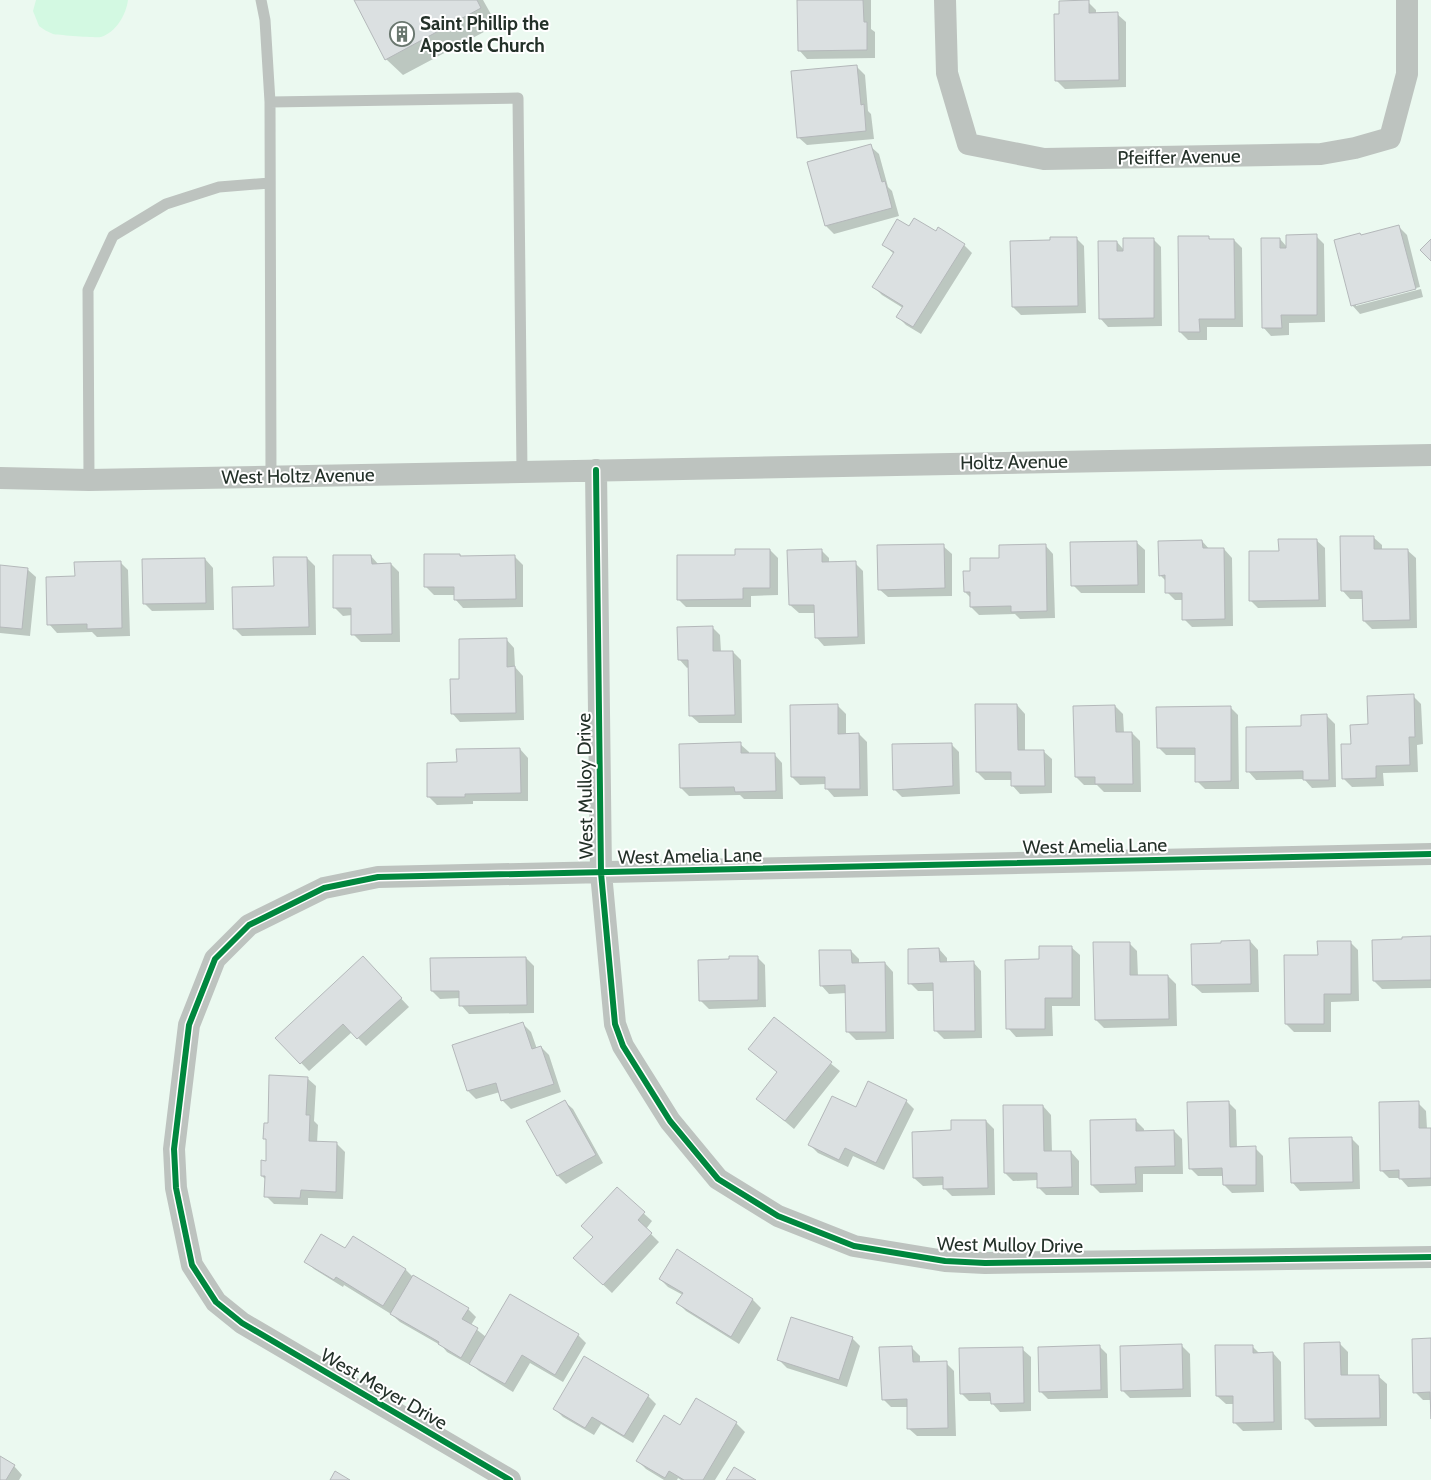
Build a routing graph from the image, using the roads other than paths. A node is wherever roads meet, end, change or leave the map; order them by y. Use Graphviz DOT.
graph roads {
  1 [pos="261,0"];
  2 [pos="945,0"];
  3 [pos="1407,0"];
  4 [pos="270,102"];
  5 [pos="270,183"];
  6 [pos="1431,455"];
  7 [pos="596,470"];
  8 [pos="522,472"];
  9 [pos="271,476"];
  10 [pos="0,478"];
  11 [pos="89,480"];
  12 [pos="1431,854"];
  13 [pos="601,873"];
  14 [pos="1431,1257"];
  15 [pos="242,1323"];
  16 [pos="510,1480"];
  1 -- 4 [label="lane"];
  2 -- 3 [label="street, Pfeiffer Avenue"];
  4 -- 5 [label="lane"];
  4 -- 8 [label="lane"];
  5 -- 9 [label="lane"];
  5 -- 11 [label="lane"];
  6 -- 7 [label="street, Holtz Avenue"];
  7 -- 8 [label="street, West Holtz Avenue"];
  7 -- 13 [label="street, West Mulloy Drive"];
  8 -- 9 [label="street, West Holtz Avenue"];
  9 -- 11 [label="street, West Holtz Avenue"];
  10 -- 11 [label="street, West Holtz Avenue"];
  12 -- 13 [label="street, West Amelia Lane"];
  13 -- 14 [label="street, West Mulloy Drive"];
  13 -- 15 [label="street, West Amelia Lane"];
  15 -- 16 [label="street, West Meyer Drive"];
}
